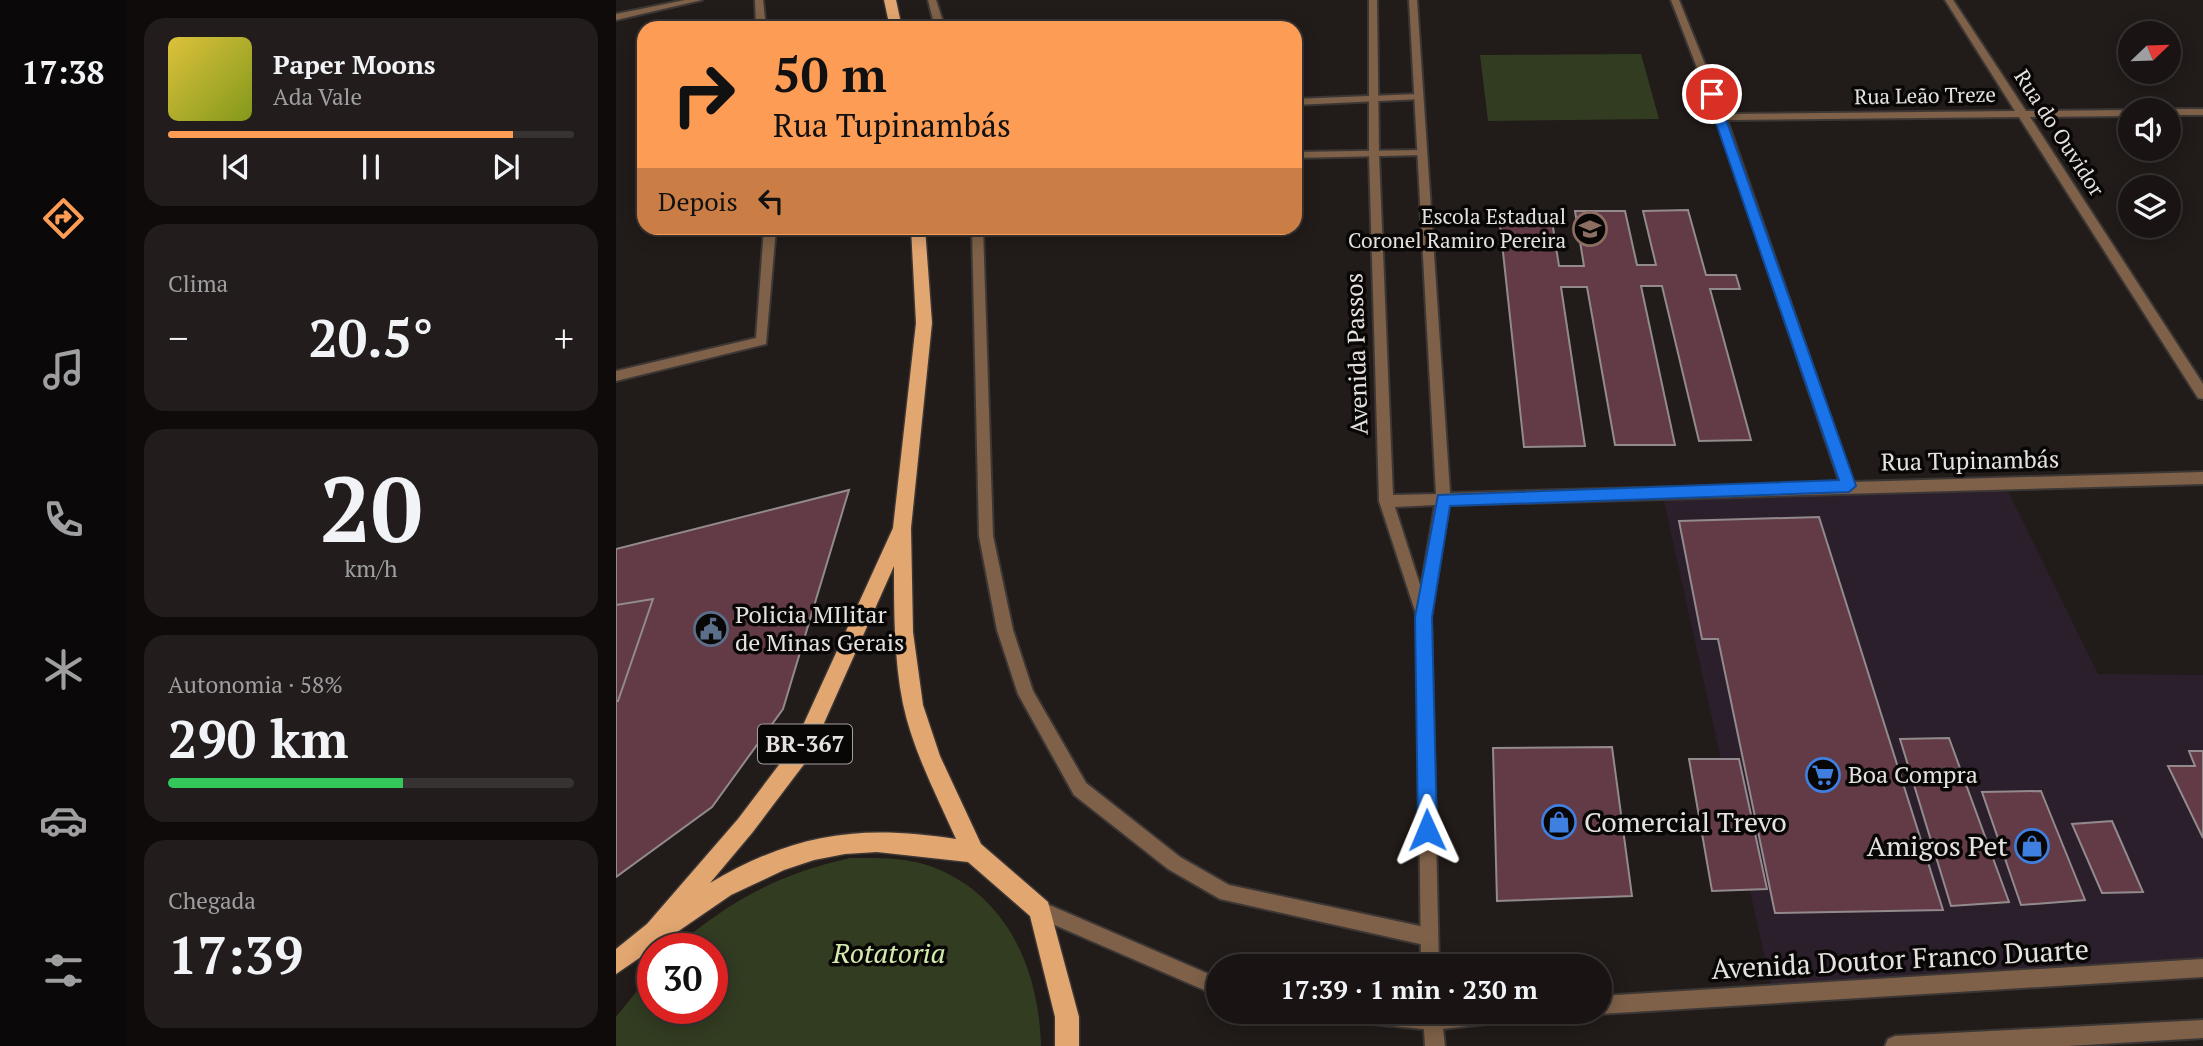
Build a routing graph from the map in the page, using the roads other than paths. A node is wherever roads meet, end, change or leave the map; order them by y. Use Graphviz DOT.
graph roads {
  1 [pos="698,0"];
  2 [pos="759,0"];
  3 [pos="890,0"];
  4 [pos="932,0"];
  5 [pos="1373,0"];
  6 [pos="1413,0"];
  7 [pos="1675,0"];
  8 [pos="1949,0"];
  9 [pos="616,17"];
  10 [pos="760,21"];
  11 [pos="894,21"];
  12 [pos="938,21"];
  13 [pos="1418,97"];
  14 [pos="1376,98"];
  15 [pos="1302,102"];
  16 [pos="2181,112"];
  17 [pos="2203,112"];
  18 [pos="2118,113"];
  19 [pos="2025,114"];
  20 [pos="1721,117"];
  21 [pos="1422,153"];
  22 [pos="1302,155"];
  23 [pos="1374,155"];
  24 [pos="770,235"];
  25 [pos="918,235"];
  26 [pos="978,235"];
  27 [pos="616,376"];
  28 [pos="2203,394"];
  29 [pos="2203,478"];
  30 [pos="1849,486"];
  31 [pos="1443,499"];
  32 [pos="1386,501"];
  33 [pos="902,528"];
  34 [pos="1424,617"];
  35 [pos="973,852"];
  36 [pos="1040,910"];
  37 [pos="657,928"];
  38 [pos="1429,937"];
  39 [pos="1430,954"];
  40 [pos="616,963"];
  41 [pos="2203,968"];
  42 [pos="1206,982"];
  43 [pos="1612,1004"];
  44 [pos="1433,1024"];
  45 [pos="2203,1029"];
  46 [pos="1067,1046"];
  47 [pos="1435,1046"];
  48 [pos="1895,1046"];
  1 -- 9 [label="street"];
  2 -- 10 [label="street"];
  3 -- 11 [label="main road"];
  4 -- 12 [label="street"];
  5 -- 14 [label="street, Avenida Passos"];
  6 -- 13 [label="street, Avenida Passos"];
  7 -- 20 [label="street"];
  8 -- 19 [label="street, Rua do Ouvidor"];
  13 -- 14 [label="street"];
  13 -- 21 [label="street, Avenida Passos"];
  14 -- 15 [label="street"];
  14 -- 23 [label="street, Avenida Passos"];
  16 -- 17 [label="street"];
  18 -- 19 [label="street, Rua Leão Treze"];
  19 -- 20 [label="street, Rua Leão Treze"];
  19 -- 28 [label="street, Rua do Ouvidor"];
  20 -- 30 [label="street"];
  21 -- 23 [label="street"];
  21 -- 31 [label="street, Avenida Passos"];
  22 -- 23 [label="street"];
  23 -- 32 [label="street, Avenida Passos"];
  24 -- 27 [label="street"];
  25 -- 33 [label="main road, BR-367"];
  26 -- 38 [label="street"];
  29 -- 30 [label="street, Rua Tupinambás"];
  30 -- 31 [label="street, Rua Tupinambás"];
  31 -- 32 [label="street, Rua Tupinambás"];
  31 -- 34 [label="street, Avenida Passos"];
  32 -- 34 [label="street, Avenida Passos"];
  33 -- 35 [label="main road, BR-367"];
  33 -- 37 [label="main road, BR-367"];
  34 -- 38 [label="street, Avenida Passos"];
  35 -- 36 [label="main road, BR-367"];
  35 -- 37 [label="main road, BR-367"];
  36 -- 42 [label="street"];
  36 -- 46 [label="main road"];
  37 -- 40 [label="main road, BR-367"];
  38 -- 39 [label="street, Avenida Passos"];
  41 -- 43 [label="street, Avenida Doutor Franco Duarte"];
  44 -- 47 [label="street"];
  45 -- 48 [label="street"];
}
